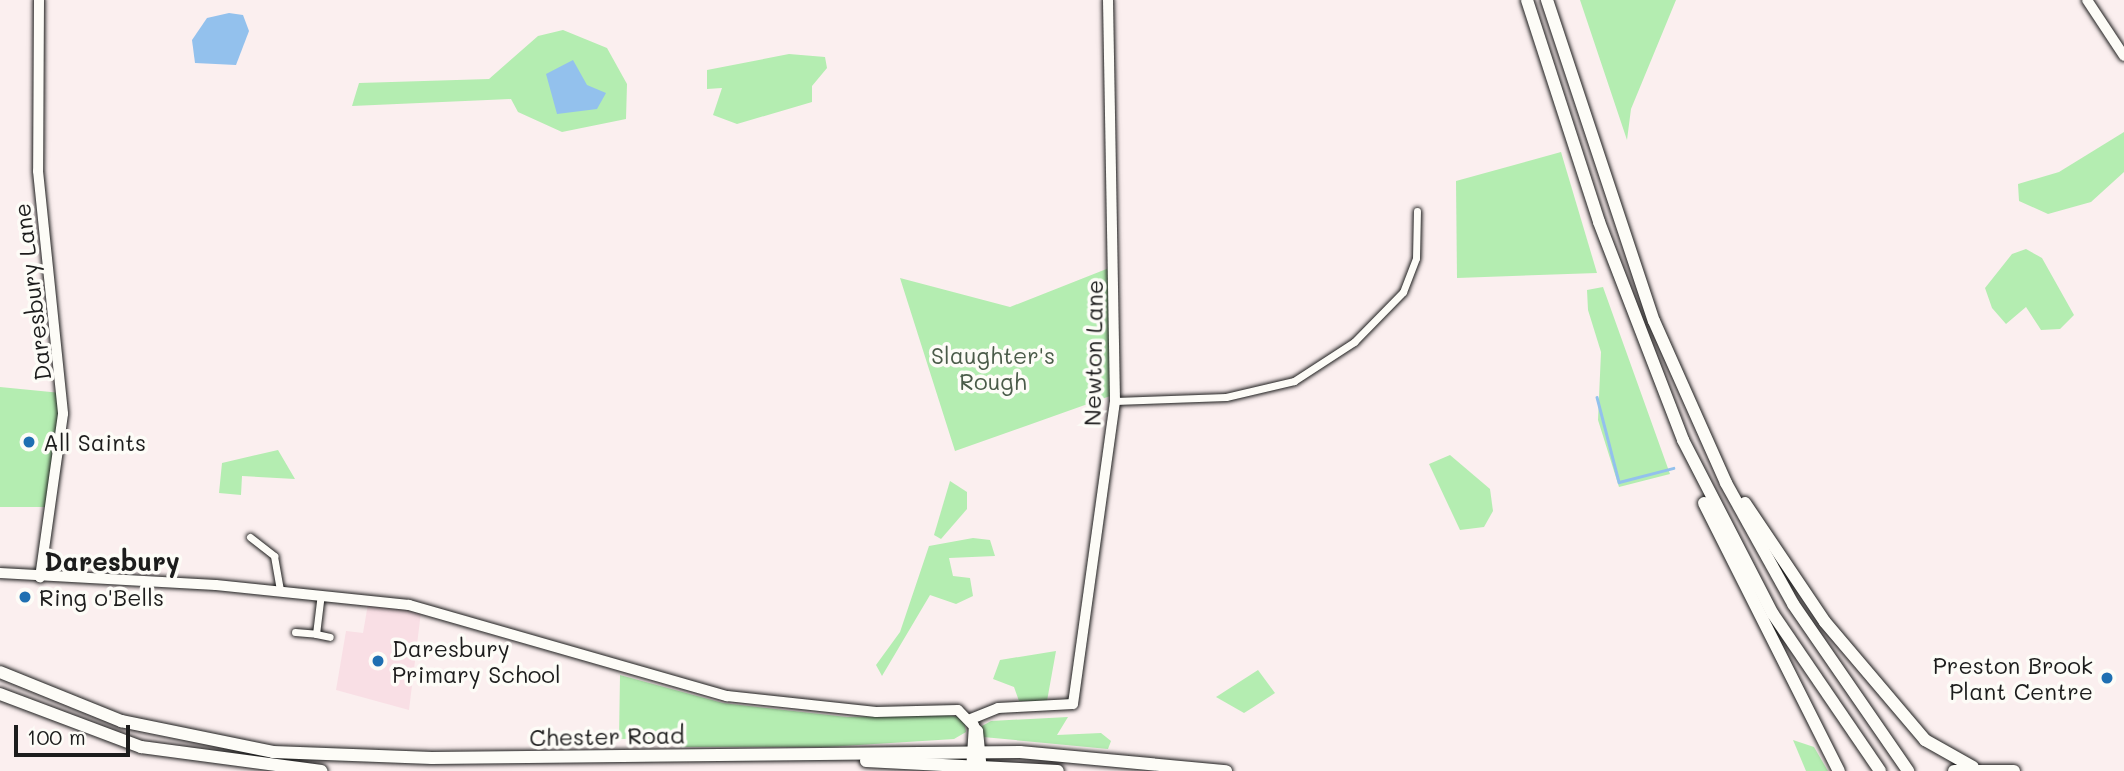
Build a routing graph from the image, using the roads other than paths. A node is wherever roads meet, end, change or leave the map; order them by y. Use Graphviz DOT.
graph roads {
  1 [pos="39,0"];
  2 [pos="1108,0"];
  3 [pos="1527,0"];
  4 [pos="1547,0"];
  5 [pos="2087,0"];
  6 [pos="2124,56"];
  7 [pos="1417,211"];
  8 [pos="1115,401"];
  9 [pos="1703,434"];
  10 [pos="1683,440"];
  11 [pos="250,537"];
  12 [pos="0,573"];
  13 [pos="40,577"];
  14 [pos="280,591"];
  15 [pos="321,595"];
  16 [pos="295,632"];
  17 [pos="316,634"];
  18 [pos="330,637"];
  19 [pos="0,673"];
  20 [pos="0,694"];
  21 [pos="973,722"];
  22 [pos="976,762"];
  23 [pos="1973,766"];
  24 [pos="321,771"];
  25 [pos="1058,771"];
  26 [pos="1226,771"];
  27 [pos="1839,771"];
  28 [pos="1880,771"];
  29 [pos="1908,771"];
  30 [pos="1954,771"];
  31 [pos="2014,771"];
  1 -- 13 [label="street, Daresbury Lane"];
  2 -- 8 [label="street, Newton Lane"];
  3 -- 10 [label="highway"];
  4 -- 9 [label="highway"];
  5 -- 6 [label="street"];
  7 -- 8 [label="street"];
  8 -- 21 [label="street, Newton Lane"];
  9 -- 23 [label="highway"];
  9 -- 29 [label="highway"];
  10 -- 27 [label="highway"];
  10 -- 28 [label="highway"];
  11 -- 14 [label="street"];
  12 -- 13 [label="street"];
  13 -- 14 [label="street"];
  14 -- 15 [label="street"];
  15 -- 17 [label="street"];
  15 -- 21 [label="street"];
  16 -- 17 [label="street"];
  17 -- 18 [label="street"];
  19 -- 22 [label="highway, Chester Road"];
  20 -- 24 [label="highway"];
  21 -- 22 [label="street"];
  22 -- 25 [label="highway"];
  22 -- 26 [label="highway, Chester Road"];
  23 -- 30 [label="highway"];
  23 -- 31 [label="highway"];
}
